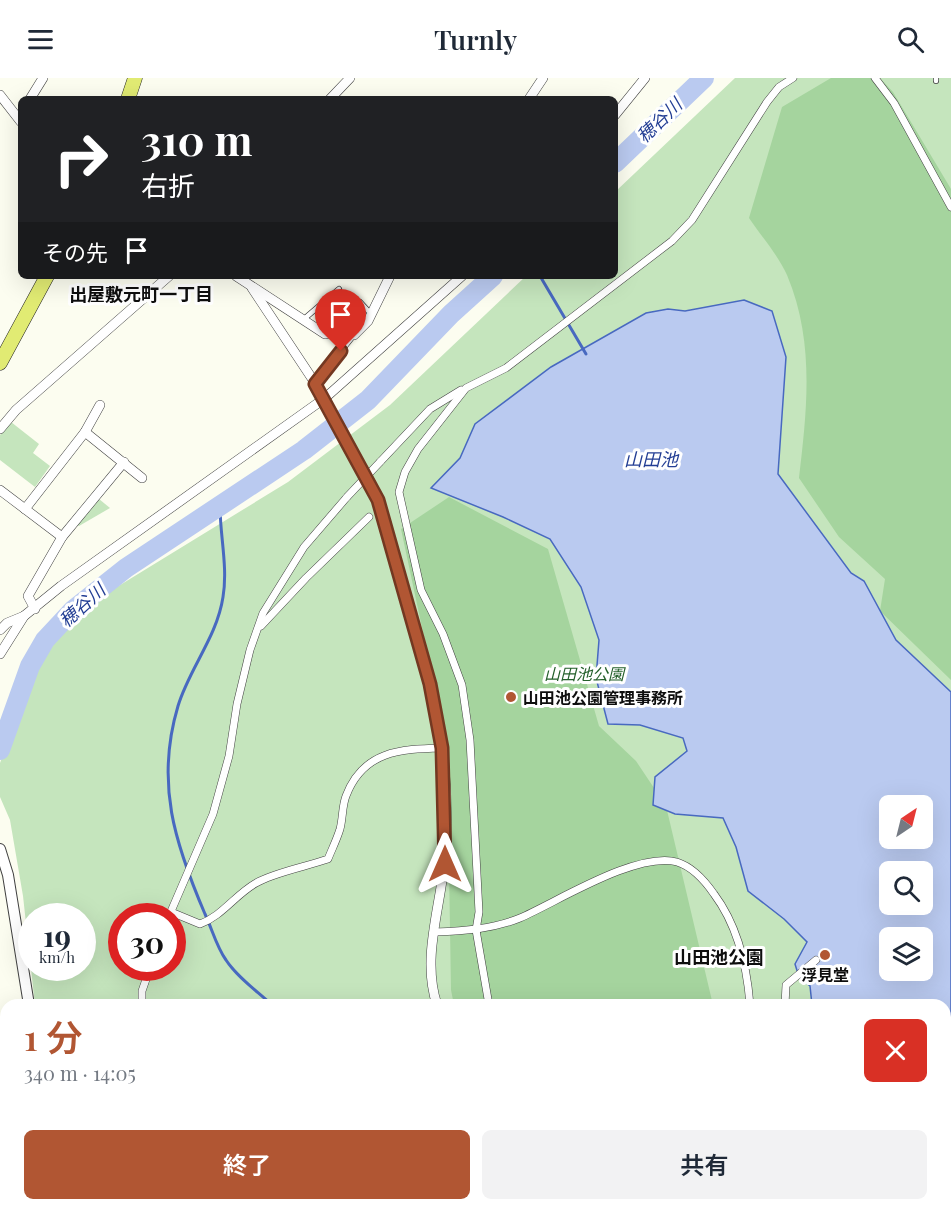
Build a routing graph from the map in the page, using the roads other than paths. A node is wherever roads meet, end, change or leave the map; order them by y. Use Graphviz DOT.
graph roads {
  1 [pos="43,78"];
  2 [pos="135,78"];
  3 [pos="350,78"];
  4 [pos="543,78"];
  5 [pos="645,78"];
  6 [pos="793,78"];
  7 [pos="875,78"];
  8 [pos="0,95"];
  9 [pos="32,96"];
  10 [pos="129,96"];
  11 [pos="333,96"];
  12 [pos="531,96"];
  13 [pos="618,111"];
  14 [pos="18,117"];
  15 [pos="951,207"];
  16 [pos="44,279"];
  17 [pos="167,279"];
  18 [pos="240,279"];
  19 [pos="388,279"];
  20 [pos="459,279"];
  21 [pos="252,288"];
  22 [pos="339,289"];
  23 [pos="371,314"];
  24 [pos="304,319"];
  25 [pos="323,333"];
  26 [pos="354,335"];
  27 [pos="0,363"];
  28 [pos="315,384"];
  29 [pos="466,388"];
  30 [pos="325,398"];
  31 [pos="100,405"];
  32 [pos="0,429"];
  33 [pos="85,432"];
  34 [pos="124,462"];
  35 [pos="142,478"];
  36 [pos="0,490"];
  37 [pos="25,509"];
  38 [pos="369,517"];
  39 [pos="62,537"];
  40 [pos="35,609"];
  41 [pos="24,616"];
  42 [pos="260,628"];
  43 [pos="0,630"];
  44 [pos="0,654"];
  45 [pos="442,748"];
  46 [pos="0,849"];
  47 [pos="175,903"];
  48 [pos="186,918"];
  49 [pos="476,930"];
  50 [pos="435,932"];
  51 [pos="816,960"];
  52 [pos="146,981"];
  53 [pos="28,999"];
  54 [pos="142,999"];
  55 [pos="435,999"];
  56 [pos="488,999"];
  57 [pos="749,999"];
  58 [pos="785,999"];
  1 -- 9 [label="street"];
  2 -- 10 [label="main road"];
  3 -- 11 [label="street"];
  4 -- 12 [label="street"];
  5 -- 13 [label="street"];
  6 -- 29 [label="street"];
  7 -- 15 [label="street"];
  8 -- 14 [label="street"];
  16 -- 27 [label="main road"];
  17 -- 32 [label="street"];
  18 -- 21 [label="street"];
  19 -- 23 [label="street"];
  20 -- 30 [label="street"];
  21 -- 24 [label="street"];
  21 -- 28 [label="street"];
  22 -- 24 [label="lane"];
  23 -- 25 [label="lane"];
  23 -- 26 [label="street"];
  24 -- 25 [label="street"];
  25 -- 26 [label="street"];
  26 -- 28 [label="lane"];
  28 -- 30 [label="street"];
  29 -- 42 [label="street, bridge"];
  29 -- 49 [label="street"];
  30 -- 40 [label="street"];
  30 -- 45 [label="street"];
  31 -- 33 [label="street"];
  33 -- 34 [label="street"];
  33 -- 37 [label="street"];
  34 -- 35 [label="street"];
  34 -- 39 [label="street"];
  36 -- 37 [label="street"];
  37 -- 39 [label="street"];
  38 -- 42 [label="street"];
  39 -- 40 [label="street"];
  40 -- 41 [label="street"];
  41 -- 43 [label="street"];
  41 -- 44 [label="street"];
  42 -- 47 [label="street"];
  45 -- 48 [label="street"];
  45 -- 50 [label="street"];
  46 -- 53 [label="street"];
  49 -- 50 [label="street"];
  49 -- 56 [label="street"];
  49 -- 57 [label="street"];
  50 -- 55 [label="street"];
  51 -- 58 [label="street"];
  52 -- 54 [label="street"];
}
